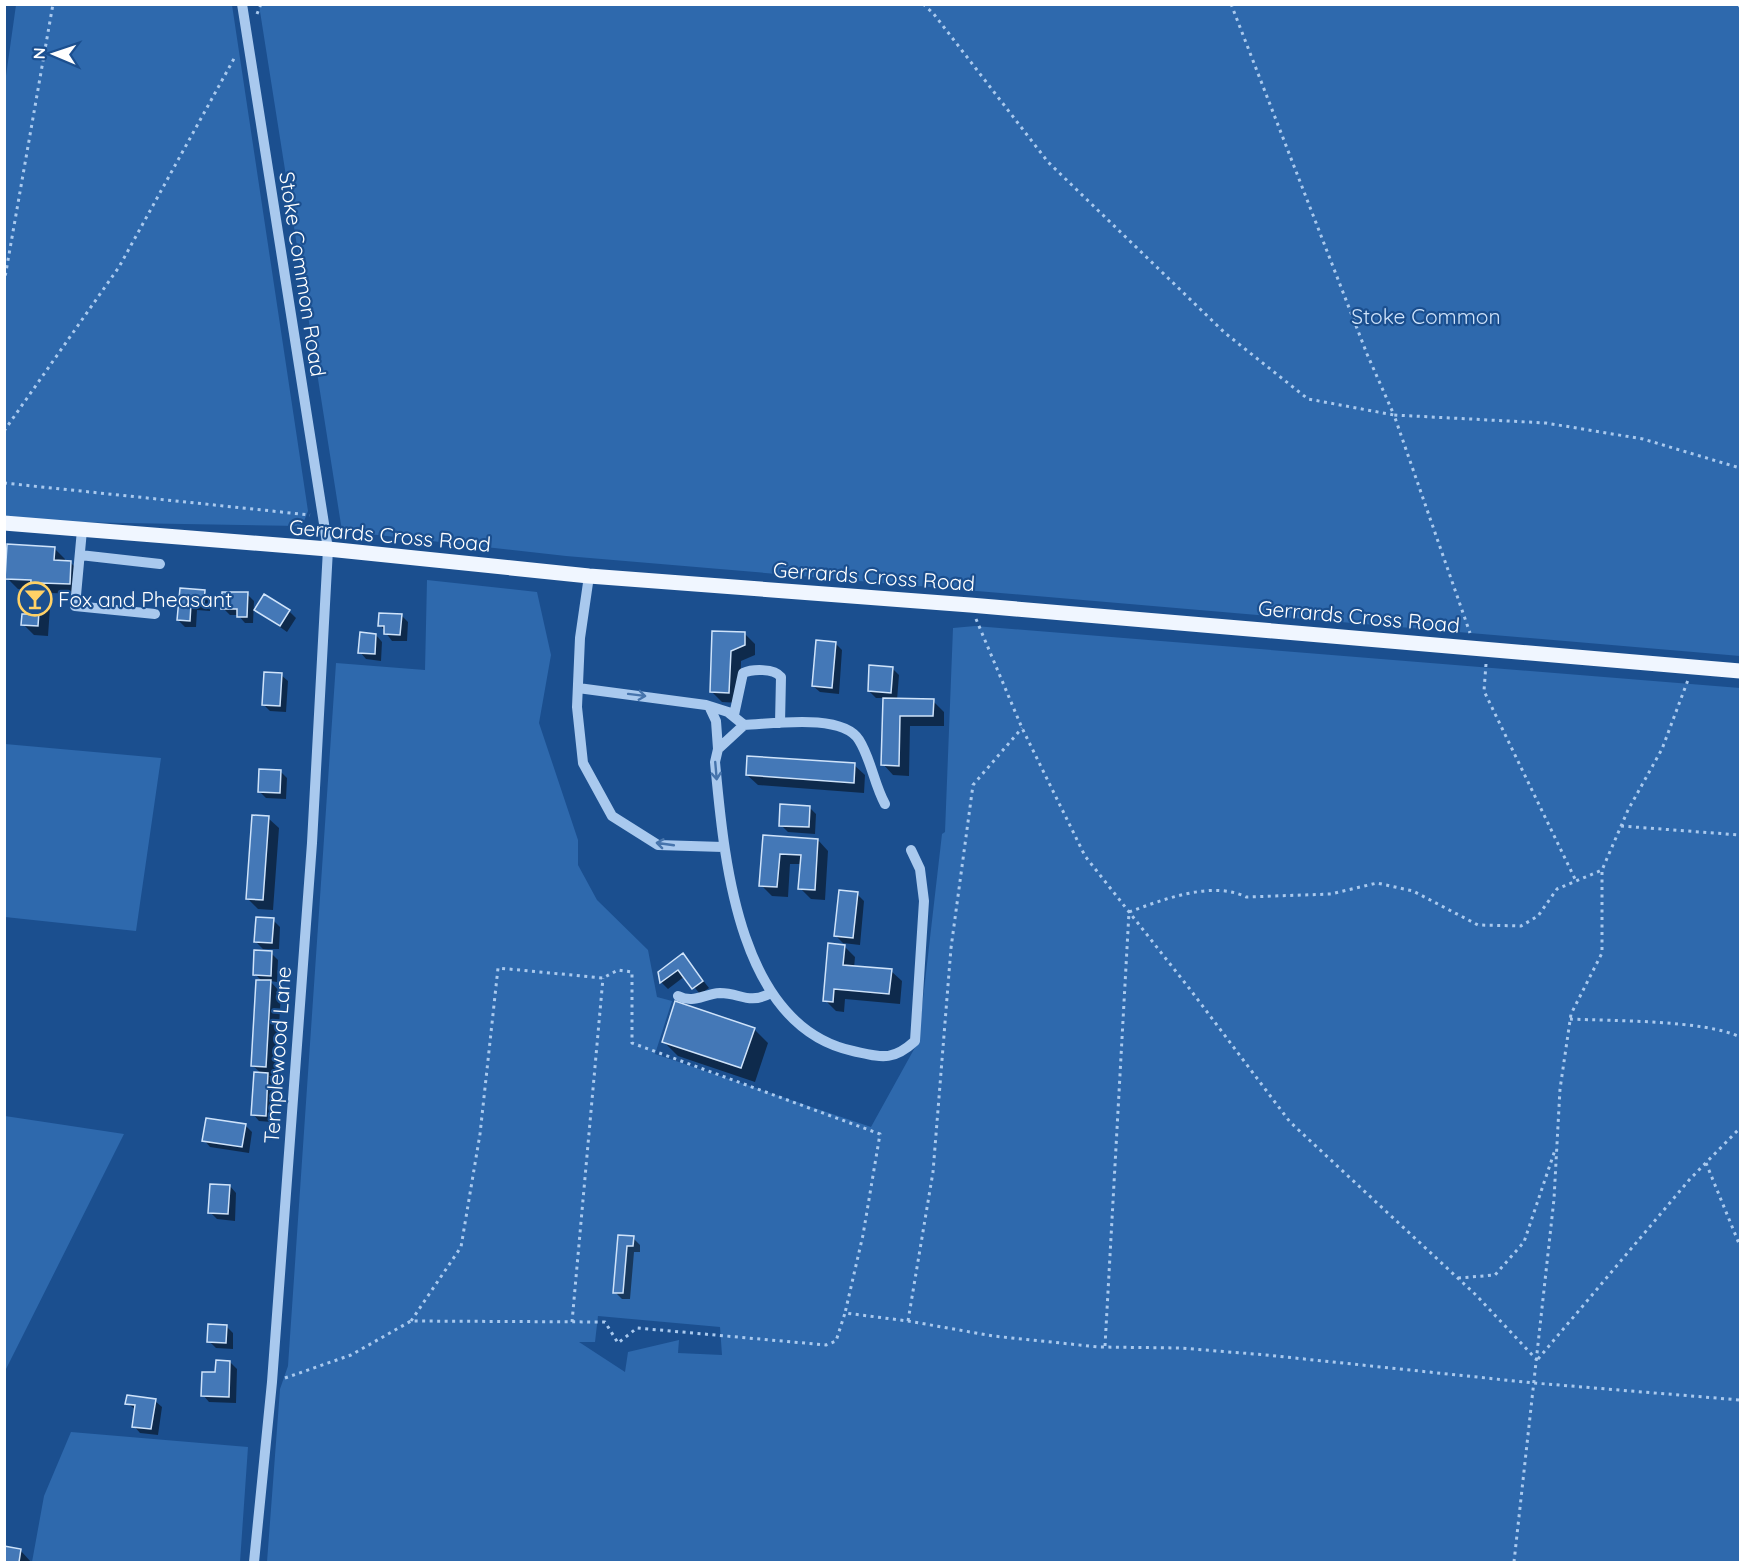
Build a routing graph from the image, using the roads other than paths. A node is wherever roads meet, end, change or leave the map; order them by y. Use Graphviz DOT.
graph roads {
  1 [pos="242,4"];
  2 [pos="4,523"];
  3 [pos="82,530"];
  4 [pos="328,549"];
  5 [pos="80,555"];
  6 [pos="160,564"];
  7 [pos="589,576"];
  8 [pos="155,614"];
  9 [pos="1740,671"];
  10 [pos="579,688"];
  11 [pos="710,706"];
  12 [pos="734,715"];
  13 [pos="780,723"];
  14 [pos="744,725"];
  15 [pos="718,749"];
  16 [pos="885,804"];
  17 [pos="723,847"];
  18 [pos="911,850"];
  19 [pos="771,993"];
  20 [pos="678,996"];
  21 [pos="254,1563"];
  1 -- 4 [label="street, Stoke Common Road"];
  2 -- 3 [label="main road, Gerrards Cross Road"];
  3 -- 4 [label="main road, Gerrards Cross Road"];
  3 -- 5 [label="street"];
  4 -- 7 [label="main road, Gerrards Cross Road"];
  4 -- 21 [label="street, Templewood Lane"];
  5 -- 6 [label="street"];
  5 -- 8 [label="street"];
  7 -- 9 [label="main road, Gerrards Cross Road"];
  7 -- 10 [label="street"];
  10 -- 11 [label="street, one-way"];
  17 -- 10 [label="street, one-way"];
  11 -- 12 [label="street"];
  11 -- 15 [label="street"];
  12 -- 13 [label="street"];
  12 -- 14 [label="street"];
  13 -- 14 [label="street"];
  13 -- 16 [label="street"];
  14 -- 15 [label="street"];
  15 -- 17 [label="street, one-way"];
  17 -- 19 [label="street"];
  18 -- 19 [label="street"];
  19 -- 20 [label="street"];
}
